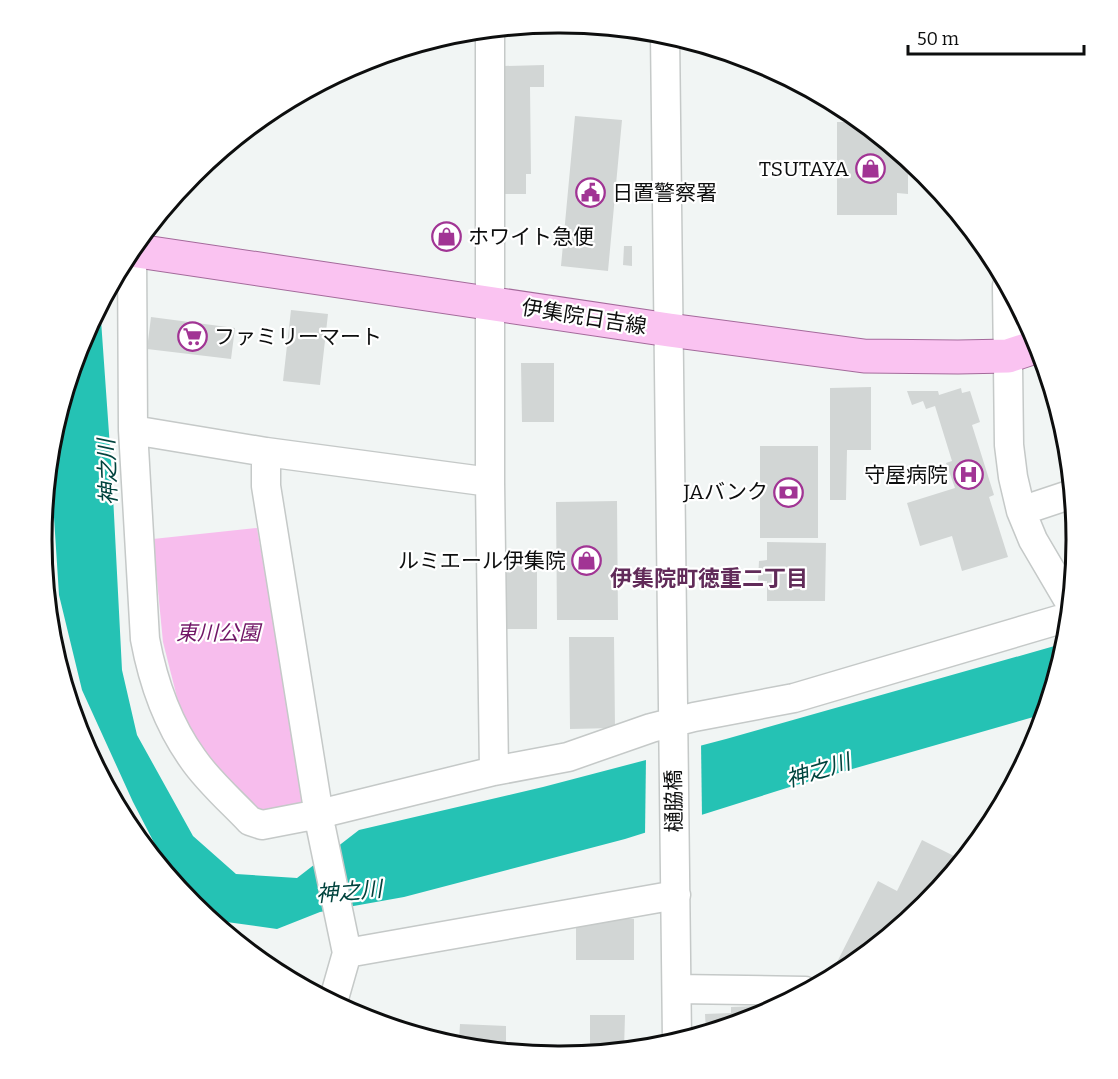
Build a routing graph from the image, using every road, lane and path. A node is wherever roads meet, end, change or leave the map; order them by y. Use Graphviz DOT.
graph roads {
  1 [pos="490,38"];
  2 [pos="665,45"];
  3 [pos="143,251"];
  4 [pos="132,267"];
  5 [pos="490,302"];
  6 [pos="1016,321"];
  7 [pos="669,330"];
  8 [pos="1023,351"];
  9 [pos="133,430"];
  10 [pos="266,452"];
  11 [pos="490,482"];
  12 [pos="1063,497"];
  13 [pos="1021,511"];
  14 [pos="1062,590"];
  15 [pos="1059,620"];
  16 [pos="673,731"];
  17 [pos="494,771"];
  18 [pos="320,821"];
  19 [pos="676,895"];
  20 [pos="345,943"];
  21 [pos="677,989"];
  22 [pos="787,992"];
  23 [pos="335,994"];
  24 [pos="677,1032"];
  1 -- 5 [label="street"];
  2 -- 7 [label="street, 樋脇橋"];
  3 -- 5 [label="main road, 伊集院日吉線"];
  4 -- 9 [label="street"];
  5 -- 7 [label="main road, 伊集院日吉線"];
  5 -- 11 [label="street"];
  6 -- 8 [label="street"];
  7 -- 8 [label="main road, 伊集院日吉線"];
  7 -- 16 [label="street, 樋脇橋"];
  8 -- 13 [label="street"];
  9 -- 10 [label="street"];
  9 -- 18 [label="street"];
  10 -- 11 [label="street"];
  10 -- 18 [label="street"];
  11 -- 17 [label="street"];
  12 -- 13 [label="street"];
  13 -- 14 [label="street"];
  15 -- 16 [label="street"];
  16 -- 17 [label="street"];
  16 -- 19 [label="street, 樋脇橋"];
  17 -- 18 [label="street"];
  18 -- 20 [label="street"];
  19 -- 20 [label="street"];
  19 -- 21 [label="street, 樋脇橋"];
  20 -- 23 [label="street"];
  21 -- 22 [label="street"];
  21 -- 24 [label="street, 樋脇橋"];
}
